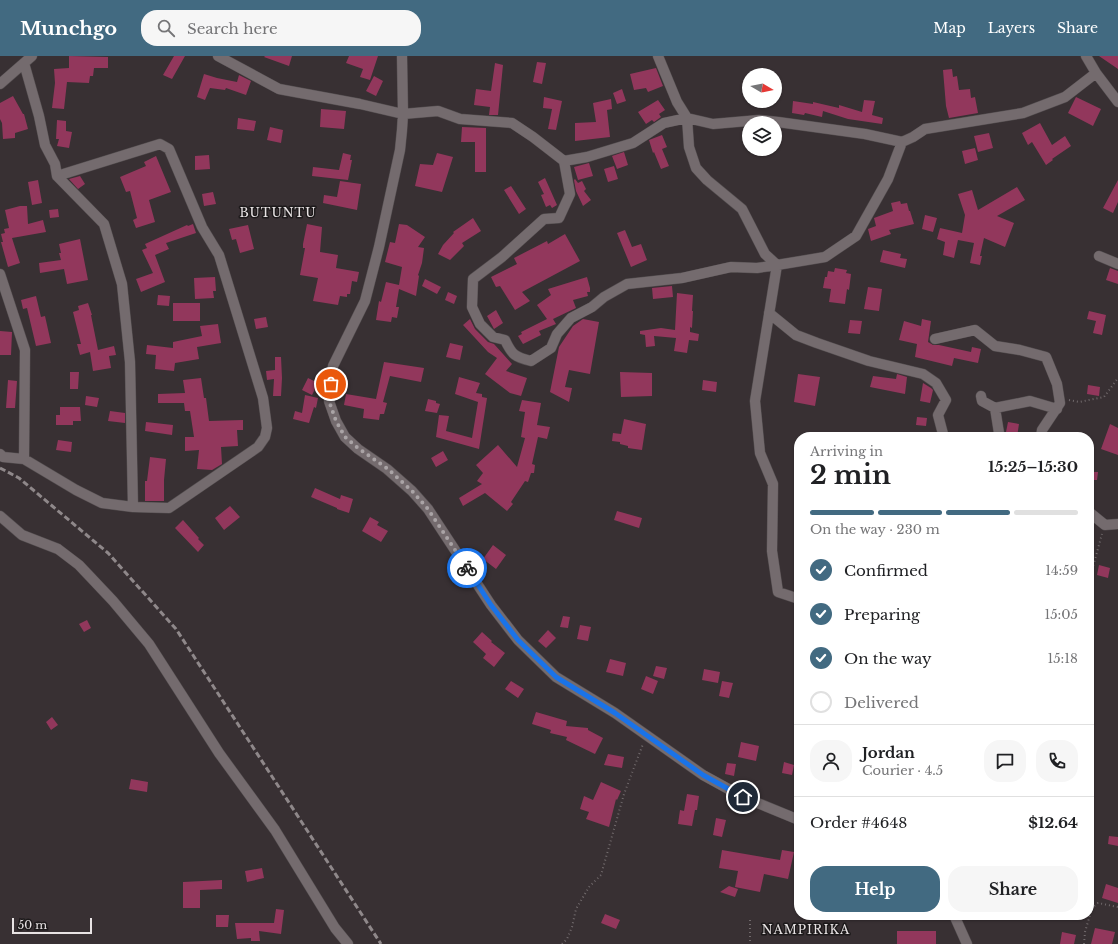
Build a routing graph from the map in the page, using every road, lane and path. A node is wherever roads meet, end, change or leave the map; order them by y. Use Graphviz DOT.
graph roads {
  1 [pos="32,56"];
  2 [pos="218,56"];
  3 [pos="402,56"];
  4 [pos="658,56"];
  5 [pos="1086,56"];
  6 [pos="24,63"];
  7 [pos="1096,74"];
  8 [pos="0,84"];
  9 [pos="1118,102"];
  10 [pos="403,114"];
  11 [pos="687,118"];
  12 [pos="902,142"];
  13 [pos="564,161"];
  14 [pos="58,176"];
  15 [pos="1099,256"];
  16 [pos="1118,264"];
  17 [pos="777,265"];
  18 [pos="0,274"];
  19 [pos="769,313"];
  20 [pos="935,339"];
  21 [pos="1118,378"];
  22 [pos="981,396"];
  23 [pos="1059,398"];
  24 [pos="995,408"];
  25 [pos="1057,408"];
  26 [pos="942,432"];
  27 [pos="1000,432"];
  28 [pos="1042,432"];
  29 [pos="0,454"];
  30 [pos="24,459"];
  31 [pos="133,507"];
  32 [pos="0,516"];
  33 [pos="1094,516"];
  34 [pos="1118,524"];
  35 [pos="1105,525"];
  36 [pos="1094,564"];
  37 [pos="794,597"];
  38 [pos="646,735"];
  39 [pos="794,818"];
  40 [pos="1094,907"];
  41 [pos="1118,907"];
  42 [pos="750,920"];
  43 [pos="956,920"];
  44 [pos="1088,920"];
  45 [pos="348,944"];
  46 [pos="562,944"];
  47 [pos="750,944"];
  48 [pos="967,944"];
  49 [pos="1084,944"];
  1 -- 6 [label="street"];
  2 -- 10 [label="street"];
  3 -- 10 [label="street"];
  4 -- 11 [label="street"];
  5 -- 7 [label="street"];
  6 -- 8 [label="street"];
  6 -- 14 [label="street"];
  7 -- 9 [label="street"];
  7 -- 12 [label="street"];
  10 -- 13 [label="street"];
  10 -- 38 [label="street"];
  11 -- 12 [label="street"];
  11 -- 13 [label="street"];
  11 -- 17 [label="street"];
  12 -- 17 [label="street"];
  13 -- 17 [label="street"];
  14 -- 31 [label="street"];
  14 -- 31 [label="street"];
  15 -- 16 [label="street"];
  17 -- 19 [label="street"];
  18 -- 30 [label="street"];
  19 -- 26 [label="street"];
  19 -- 37 [label="street"];
  20 -- 23 [label="street"];
  21 -- 23 [label="path"];
  22 -- 24 [label="street"];
  23 -- 25 [label="street"];
  24 -- 25 [label="street"];
  24 -- 27 [label="street"];
  25 -- 28 [label="street"];
  29 -- 30 [label="street"];
  30 -- 31 [label="street"];
  32 -- 45 [label="street"];
  33 -- 35 [label="street"];
  34 -- 35 [label="street"];
  35 -- 36 [label="path"];
  38 -- 39 [label="street"];
  38 -- 46 [label="path"];
  40 -- 41 [label="path"];
  42 -- 47 [label="path"];
  43 -- 48 [label="street"];
  44 -- 49 [label="path"];
}
